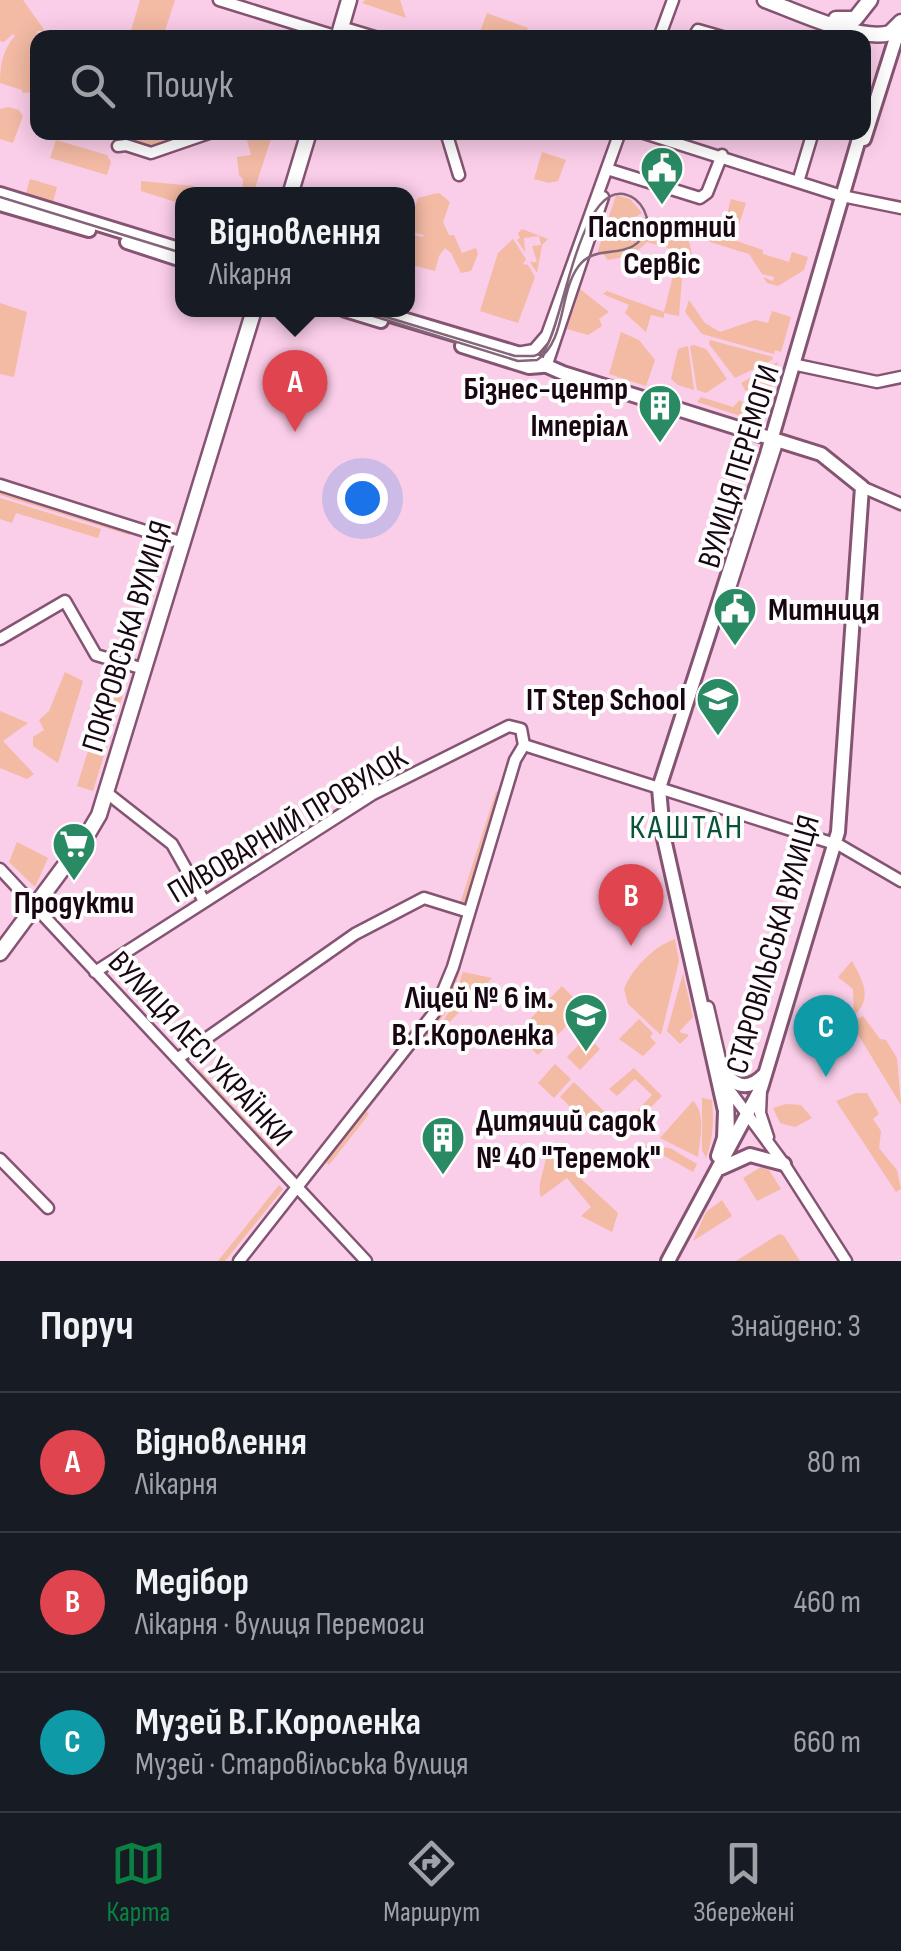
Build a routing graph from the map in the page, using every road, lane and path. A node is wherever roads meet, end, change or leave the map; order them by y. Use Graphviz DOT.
graph roads {
  1 [pos="219,0"];
  2 [pos="350,0"];
  3 [pos="670,0"];
  4 [pos="765,0"];
  5 [pos="780,0"];
  6 [pos="871,0"];
  7 [pos="901,22"];
  8 [pos="325,30"];
  9 [pos="340,30"];
  10 [pos="660,30"];
  11 [pos="838,30"];
  12 [pos="871,34"];
  13 [pos="874,34"];
  14 [pos="871,100"];
  15 [pos="871,115"];
  16 [pos="189,140"];
  17 [pos="307,140"];
  18 [pos="448,140"];
  19 [pos="620,140"];
  20 [pos="667,140"];
  21 [pos="674,140"];
  22 [pos="810,140"];
  23 [pos="859,140"];
  24 [pos="863,140"];
  25 [pos="118,146"];
  26 [pos="721,157"];
  27 [pos="609,170"];
  28 [pos="459,175"];
  29 [pos="798,180"];
  30 [pos="292,187"];
  31 [pos="0,194"];
  32 [pos="845,196"];
  33 [pos="0,204"];
  34 [pos="901,208"];
  35 [pos="175,248"];
  36 [pos="175,258"];
  37 [pos="252,317"];
  38 [pos="368,317"];
  39 [pos="396,317"];
  40 [pos="517,353"];
  41 [pos="798,364"];
  42 [pos="544,367"];
  43 [pos="901,377"];
  44 [pos="775,439"];
  45 [pos="0,485"];
  46 [pos="862,487"];
  47 [pos="901,504"];
  48 [pos="184,542"];
  49 [pos="0,639"];
  50 [pos="144,670"];
  51 [pos="524,746"];
  52 [pos="662,789"];
  53 [pos="107,792"];
  54 [pos="834,844"];
  55 [pos="0,869"];
  56 [pos="901,881"];
  57 [pos="204,900"];
  58 [pos="35,907"];
  59 [pos="470,912"];
  60 [pos="0,953"];
  61 [pos="95,972"];
  62 [pos="177,1059"];
  63 [pos="714,1059"];
  64 [pos="725,1079"];
  65 [pos="764,1080"];
  66 [pos="748,1115"];
  67 [pos="775,1152"];
  68 [pos="0,1160"];
  69 [pos="784,1164"];
  70 [pos="718,1168"];
  71 [pos="298,1188"];
  72 [pos="48,1208"];
  73 [pos="239,1261"];
  74 [pos="366,1261"];
  75 [pos="665,1261"];
  76 [pos="846,1261"];
  1 -- 8 [label="street"];
  2 -- 9 [label="highway"];
  3 -- 10 [label="street"];
  4 -- 11 [label="highway"];
  5 -- 6 [label="highway"];
  6 -- 13 [label="highway"];
  7 -- 13 [label="highway"];
  7 -- 15 [label="main road, ВУЛИЦЯ ПЕРЕМОГИ"];
  12 -- 13 [label="highway"];
  13 -- 14 [label="main road"];
  16 -- 25 [label="street"];
  17 -- 30 [label="highway"];
  18 -- 28 [label="street"];
  19 -- 27 [label="street"];
  20 -- 26 [label="street"];
  21 -- 26 [label="street"];
  22 -- 29 [label="street"];
  23 -- 32 [label="main road, ВУЛИЦЯ ПЕРЕМОГИ"];
  24 -- 32 [label="main road, ВУЛИЦЯ ПЕРЕМОГИ"];
  26 -- 27 [label="street"];
  26 -- 29 [label="street"];
  27 -- 40 [label="street"];
  27 -- 42 [label="street"];
  29 -- 32 [label="street"];
  31 -- 35 [label="main road"];
  32 -- 34 [label="street"];
  32 -- 41 [label="main road, ВУЛИЦЯ ПЕРЕМОГИ"];
  32 -- 44 [label="main road, ВУЛИЦЯ ПЕРЕМОГИ"];
  33 -- 36 [label="main road"];
  37 -- 48 [label="highway, ПОКРОВСЬКА ВУЛИЦЯ"];
  38 -- 42 [label="main road"];
  39 -- 40 [label="main road"];
  40 -- 42 [label="main road"];
  41 -- 43 [label="street"];
  41 -- 44 [label="main road, ВУЛИЦЯ ПЕРЕМОГИ"];
  42 -- 44 [label="main road"];
  44 -- 46 [label="main road"];
  44 -- 52 [label="main road, ВУЛИЦЯ ПЕРЕМОГИ"];
  45 -- 48 [label="street"];
  46 -- 47 [label="street"];
  46 -- 54 [label="main road, СТАРОВІЛЬСЬКА ВУЛИЦЯ"];
  48 -- 50 [label="highway, ПОКРОВСЬКА ВУЛИЦЯ"];
  49 -- 50 [label="street"];
  50 -- 53 [label="highway, ПОКРОВСЬКА ВУЛИЦЯ"];
  51 -- 52 [label="street"];
  51 -- 57 [label="street, ПИВОВАРНИЙ ПРОВУЛОК"];
  51 -- 59 [label="street"];
  52 -- 54 [label="street"];
  52 -- 63 [label="main road, ВУЛИЦЯ ПЕРЕМОГИ"];
  52 -- 64 [label="street, ВУЛИЦЯ ПЕРЕМОГИ"];
  53 -- 57 [label="street"];
  53 -- 58 [label="highway, ПОКРОВСЬКА ВУЛИЦЯ"];
  54 -- 56 [label="street"];
  54 -- 65 [label="main road, СТАРОВІЛЬСЬКА ВУЛИЦЯ"];
  55 -- 58 [label="street, ВУЛИЦЯ ЛЕСІ УКРАЇНКИ"];
  57 -- 61 [label="street, ПИВОВАРНИЙ ПРОВУЛОК"];
  58 -- 60 [label="highway, ПОКРОВСЬКА ВУЛИЦЯ"];
  58 -- 61 [label="street, ВУЛИЦЯ ЛЕСІ УКРАЇНКИ"];
  59 -- 62 [label="street"];
  59 -- 71 [label="street"];
  61 -- 62 [label="street, ВУЛИЦЯ ЛЕСІ УКРАЇНКИ"];
  62 -- 71 [label="street, ВУЛИЦЯ ЛЕСІ УКРАЇНКИ"];
  63 -- 64 [label="main road"];
  63 -- 75 [label="main road, ВУЛИЦЯ ПЕРЕМОГИ"];
  64 -- 65 [label="main road"];
  64 -- 66 [label="street"];
  64 -- 70 [label="street, ВУЛИЦЯ ПЕРЕМОГИ"];
  65 -- 66 [label="main road, СТАРОВІЛЬСЬКА ВУЛИЦЯ"];
  65 -- 67 [label="street"];
  66 -- 67 [label="street"];
  66 -- 70 [label="main road, СТАРОВІЛЬСЬКА ВУЛИЦЯ"];
  67 -- 69 [label="street"];
  68 -- 72 [label="street"];
  69 -- 70 [label="main road"];
  69 -- 76 [label="street"];
  70 -- 75 [label="main road, ВУЛИЦЯ ПЕРЕМОГИ"];
  71 -- 73 [label="street"];
  71 -- 74 [label="street, ВУЛИЦЯ ЛЕСІ УКРАЇНКИ"];
}
